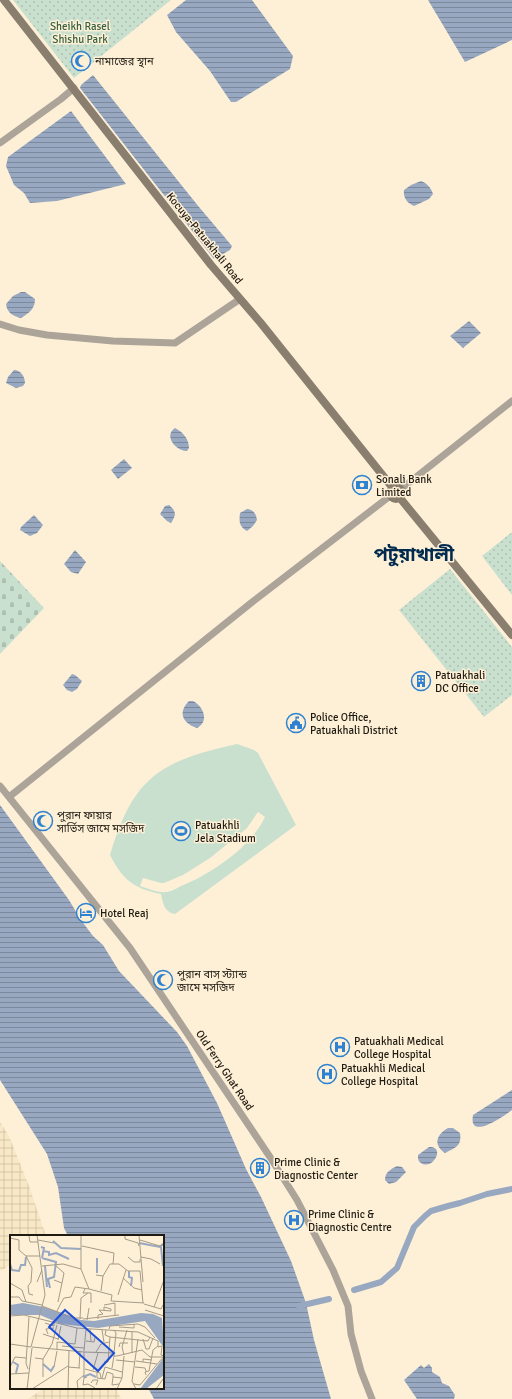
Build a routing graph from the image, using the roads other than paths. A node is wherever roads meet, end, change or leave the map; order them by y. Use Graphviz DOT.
graph roads {
  1 [pos="4,0"];
  2 [pos="74,88"];
  3 [pos="0,143"];
  4 [pos="240,299"];
  5 [pos="0,324"];
  6 [pos="512,401"];
  7 [pos="392,487"];
  8 [pos="401,489"];
  9 [pos="390,496"];
  10 [pos="400,498"];
  11 [pos="512,635"];
  12 [pos="0,786"];
  13 [pos="9,797"];
  14 [pos="372,1399"];
  1 -- 2 [label="main road, Kocuya-Patuakhali Road"];
  2 -- 3 [label="street"];
  2 -- 4 [label="main road, Kocuya-Patuakhali Road"];
  4 -- 5 [label="street"];
  4 -- 7 [label="main road, Kocuya-Patuakhali Road"];
  6 -- 8 [label="street"];
  7 -- 8 [label="main road"];
  7 -- 9 [label="main road"];
  8 -- 10 [label="main road"];
  9 -- 10 [label="main road"];
  9 -- 13 [label="street"];
  10 -- 11 [label="main road"];
  12 -- 13 [label="street, Old Ferry Ghat Road"];
  13 -- 14 [label="street, Old Ferry Ghat Road"];
}
